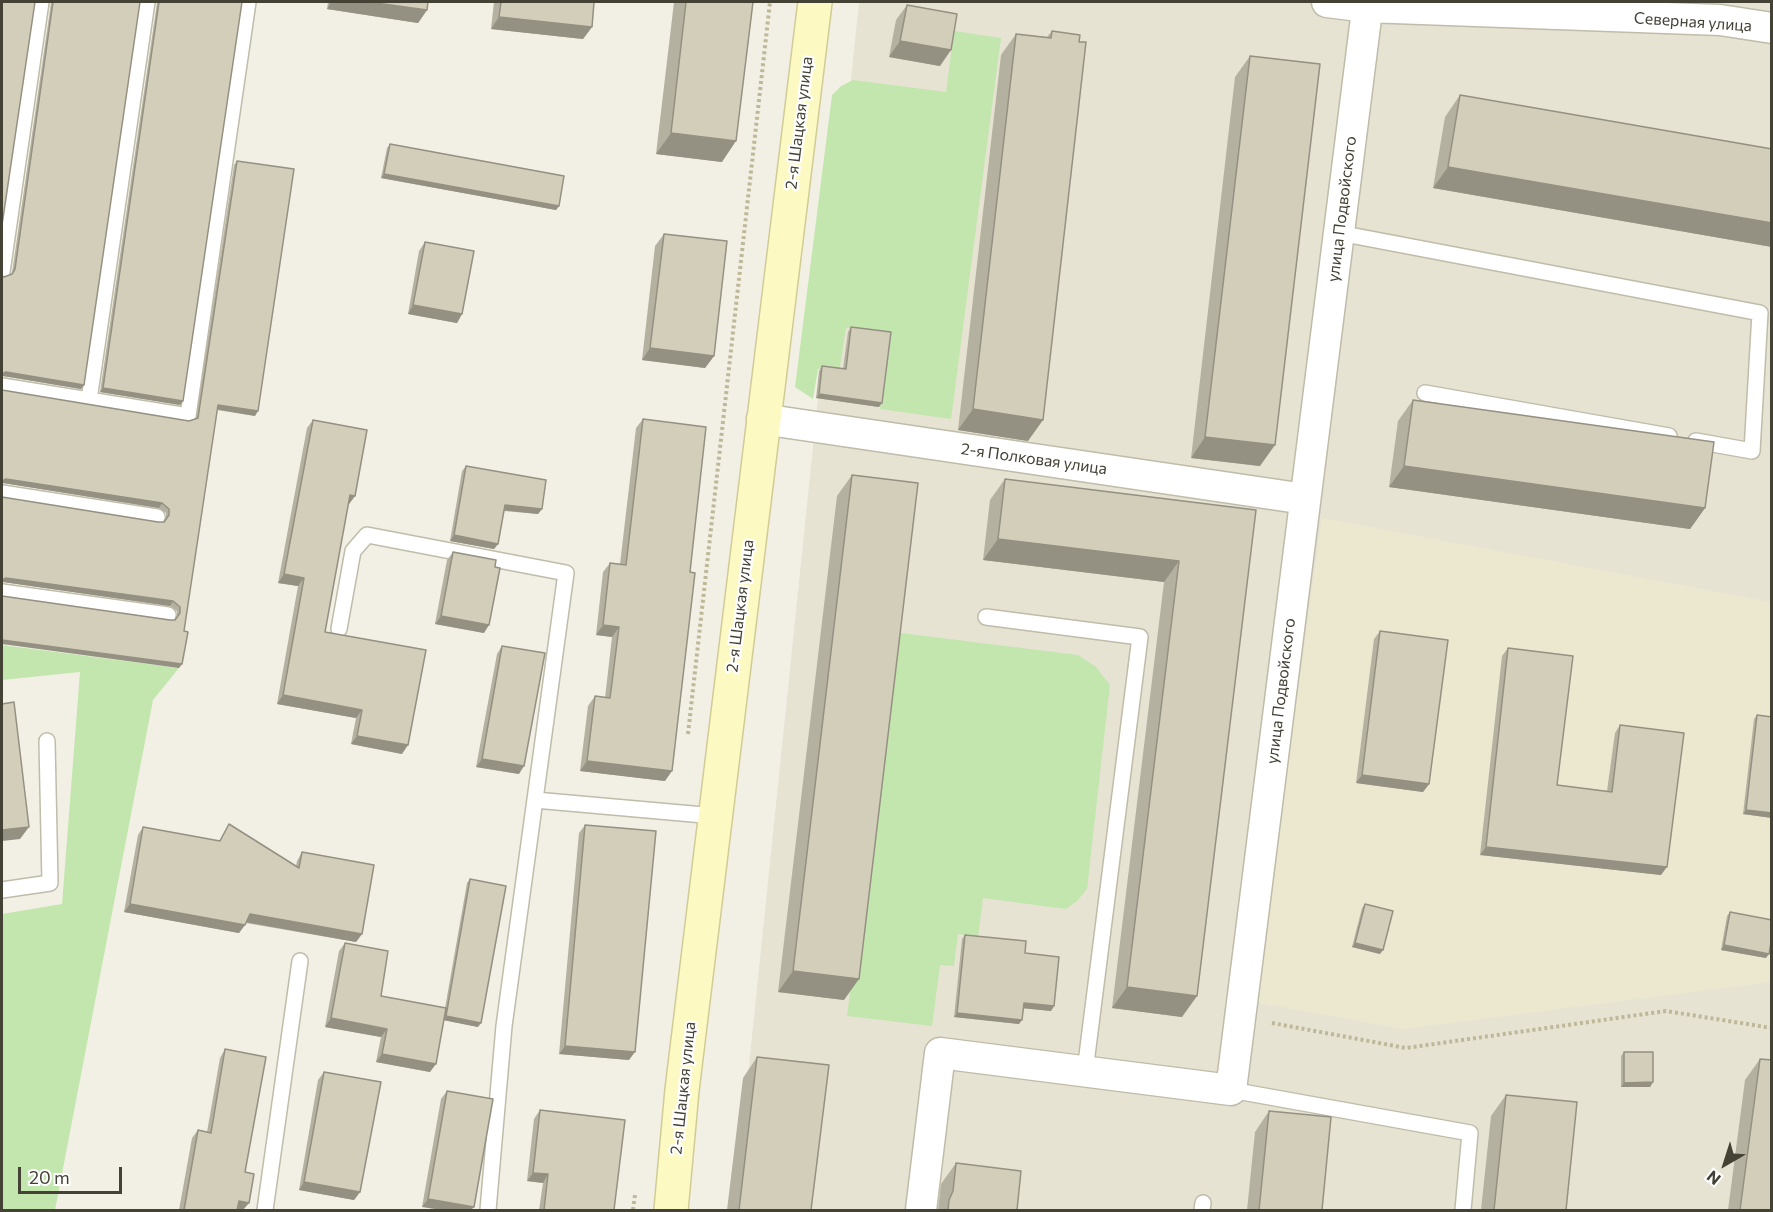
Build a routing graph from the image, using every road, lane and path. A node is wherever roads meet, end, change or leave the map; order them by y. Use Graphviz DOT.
graph roads {
  1 [pos="41,2"];
  2 [pos="147,2"];
  3 [pos="248,2"];
  4 [pos="770,2"];
  5 [pos="815,2"];
  6 [pos="1327,2"];
  7 [pos="1368,4"];
  8 [pos="1772,28"];
  9 [pos="1339,233"];
  10 [pos="2,272"];
  11 [pos="2,386"];
  12 [pos="1425,393"];
  13 [pos="89,400"];
  14 [pos="762,419"];
  15 [pos="2,493"];
  16 [pos="1305,499"];
  17 [pos="157,517"];
  18 [pos="2,592"];
  19 [pos="168,615"];
  20 [pos="986,617"];
  21 [pos="339,629"];
  22 [pos="47,741"];
  23 [pos="687,742"];
  24 [pos="535,800"];
  25 [pos="715,816"];
  26 [pos="2,890"];
  27 [pos="300,961"];
  28 [pos="1240,1017"];
  29 [pos="1772,1028"];
  30 [pos="1085,1071"];
  31 [pos="1231,1090"];
  32 [pos="636,1187"];
  33 [pos="266,1210"];
  34 [pos="488,1210"];
  35 [pos="633,1210"];
  36 [pos="671,1210"];
  37 [pos="921,1210"];
  38 [pos="1463,1210"];
  1 -- 10 [label="lane"];
  2 -- 13 [label="lane"];
  3 -- 13 [label="lane"];
  4 -- 23 [label="path"];
  5 -- 14 [label="street, 2-я Шацкая улица"];
  6 -- 7 [label="street, Северная улица"];
  7 -- 8 [label="street, Северная улица"];
  7 -- 9 [label="street, улица Подвойского"];
  9 -- 12 [label="lane"];
  9 -- 16 [label="street, улица Подвойского"];
  11 -- 13 [label="lane"];
  14 -- 16 [label="street, 2-я Полковая улица"];
  14 -- 25 [label="street, 2-я Шацкая улица"];
  15 -- 17 [label="lane"];
  16 -- 28 [label="street, улица Подвойского"];
  18 -- 19 [label="lane"];
  20 -- 30 [label="lane"];
  21 -- 24 [label="lane"];
  22 -- 26 [label="lane"];
  24 -- 25 [label="lane"];
  24 -- 34 [label="lane"];
  25 -- 36 [label="street, 2-я Шацкая улица"];
  27 -- 33 [label="lane"];
  28 -- 29 [label="path"];
  28 -- 31 [label="street, улица Подвойского"];
  30 -- 31 [label="street"];
  30 -- 37 [label="street"];
  31 -- 38 [label="lane"];
  32 -- 35 [label="path"];
}
